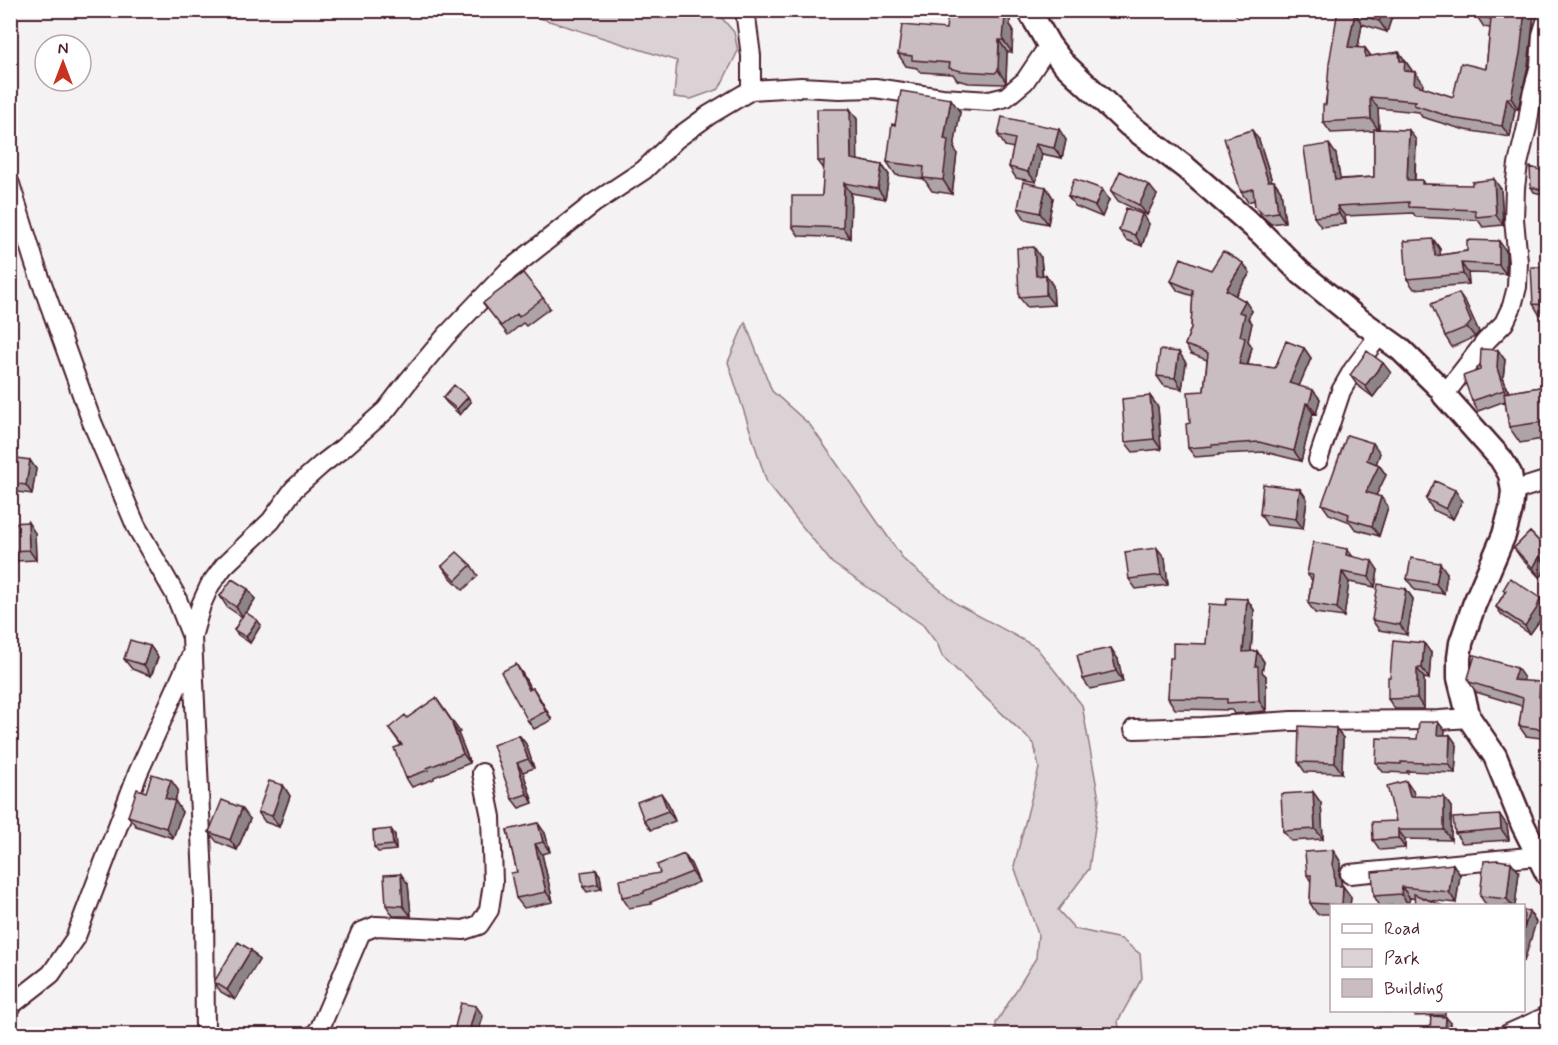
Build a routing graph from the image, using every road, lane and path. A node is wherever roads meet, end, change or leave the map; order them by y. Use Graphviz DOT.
graph roads {
  1 [pos="746,10"];
  2 [pos="1029,10"];
  3 [pos="1548,15"];
  4 [pos="1049,45"];
  5 [pos="750,90"];
  6 [pos="10,184"];
  7 [pos="1380,334"];
  8 [pos="1444,395"];
  9 [pos="1318,460"];
  10 [pos="1548,480"];
  11 [pos="1513,491"];
  12 [pos="193,644"];
  13 [pos="1469,718"];
  14 [pos="1134,729"];
  15 [pos="482,773"];
  16 [pos="1545,867"];
  17 [pos="1350,874"];
  18 [pos="10,1006"];
  19 [pos="1548,1016"];
  20 [pos="205,1035"];
  21 [pos="315,1035"];
  22 [pos="1508,1035"];
  1 -- 5 [label="street"];
  2 -- 4 [label="street"];
  3 -- 8 [label="street"];
  4 -- 5 [label="street"];
  4 -- 7 [label="street"];
  5 -- 12 [label="street"];
  6 -- 12 [label="street"];
  7 -- 8 [label="street"];
  7 -- 9 [label="street"];
  8 -- 11 [label="street"];
  10 -- 11 [label="street"];
  11 -- 13 [label="street"];
  12 -- 18 [label="street"];
  12 -- 20 [label="street"];
  13 -- 14 [label="street"];
  13 -- 16 [label="street"];
  15 -- 21 [label="street"];
  16 -- 17 [label="street"];
  19 -- 22 [label="street"];
}
